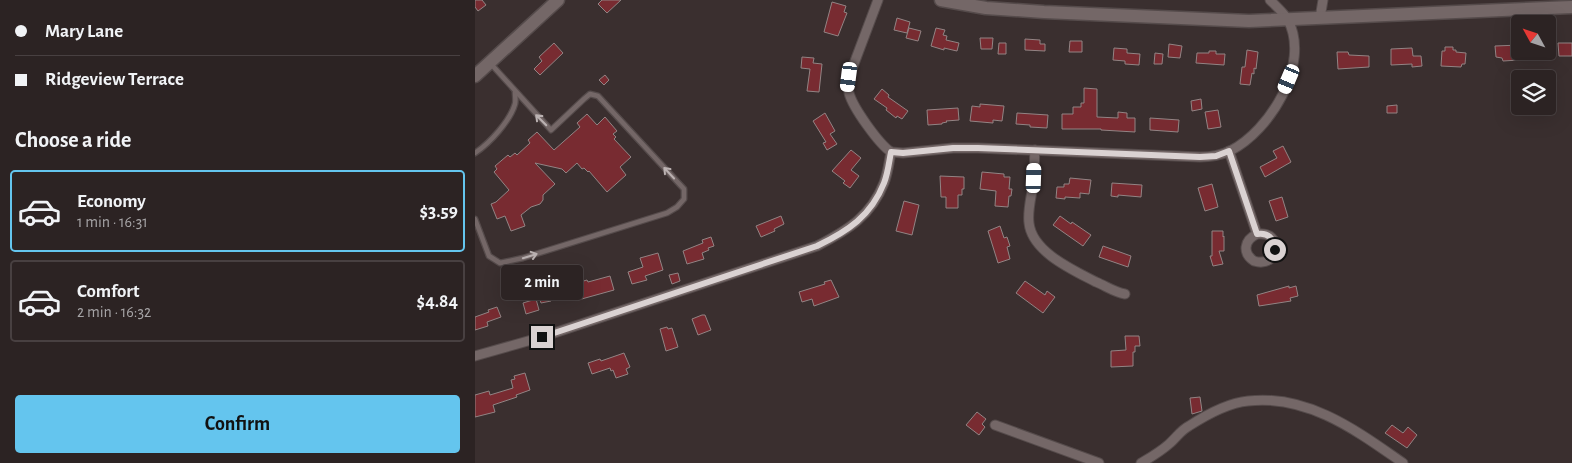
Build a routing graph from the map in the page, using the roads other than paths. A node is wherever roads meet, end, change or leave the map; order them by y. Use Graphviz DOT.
graph roads {
  1 [pos="558,0"];
  2 [pos="878,0"];
  3 [pos="941,0"];
  4 [pos="1270,0"];
  5 [pos="1323,0"];
  6 [pos="1572,7"];
  7 [pos="1320,18"];
  8 [pos="1288,20"];
  9 [pos="490,62"];
  10 [pos="475,76"];
  11 [pos="515,91"];
  12 [pos="1035,150"];
  13 [pos="1229,151"];
  14 [pos="891,152"];
  15 [pos="475,153"];
  16 [pos="475,219"];
  17 [pos="1257,234"];
  18 [pos="1125,294"];
  19 [pos="475,356"];
  20 [pos="995,425"];
  21 [pos="1099,463"];
  22 [pos="1141,463"];
  23 [pos="1403,463"];
  1 -- 9 [label="street"];
  2 -- 14 [label="street"];
  3 -- 8 [label="street"];
  4 -- 8 [label="street"];
  5 -- 7 [label="street"];
  6 -- 7 [label="street"];
  7 -- 8 [label="street"];
  8 -- 13 [label="street"];
  9 -- 10 [label="street"];
  9 -- 11 [label="lane"];
  11 -- 15 [label="lane"];
  16 -- 11 [label="lane, one-way"];
  12 -- 13 [label="street"];
  12 -- 14 [label="street"];
  12 -- 18 [label="street"];
  13 -- 17 [label="street"];
  14 -- 19 [label="street"];
  20 -- 21 [label="street"];
  22 -- 23 [label="street"];
}
